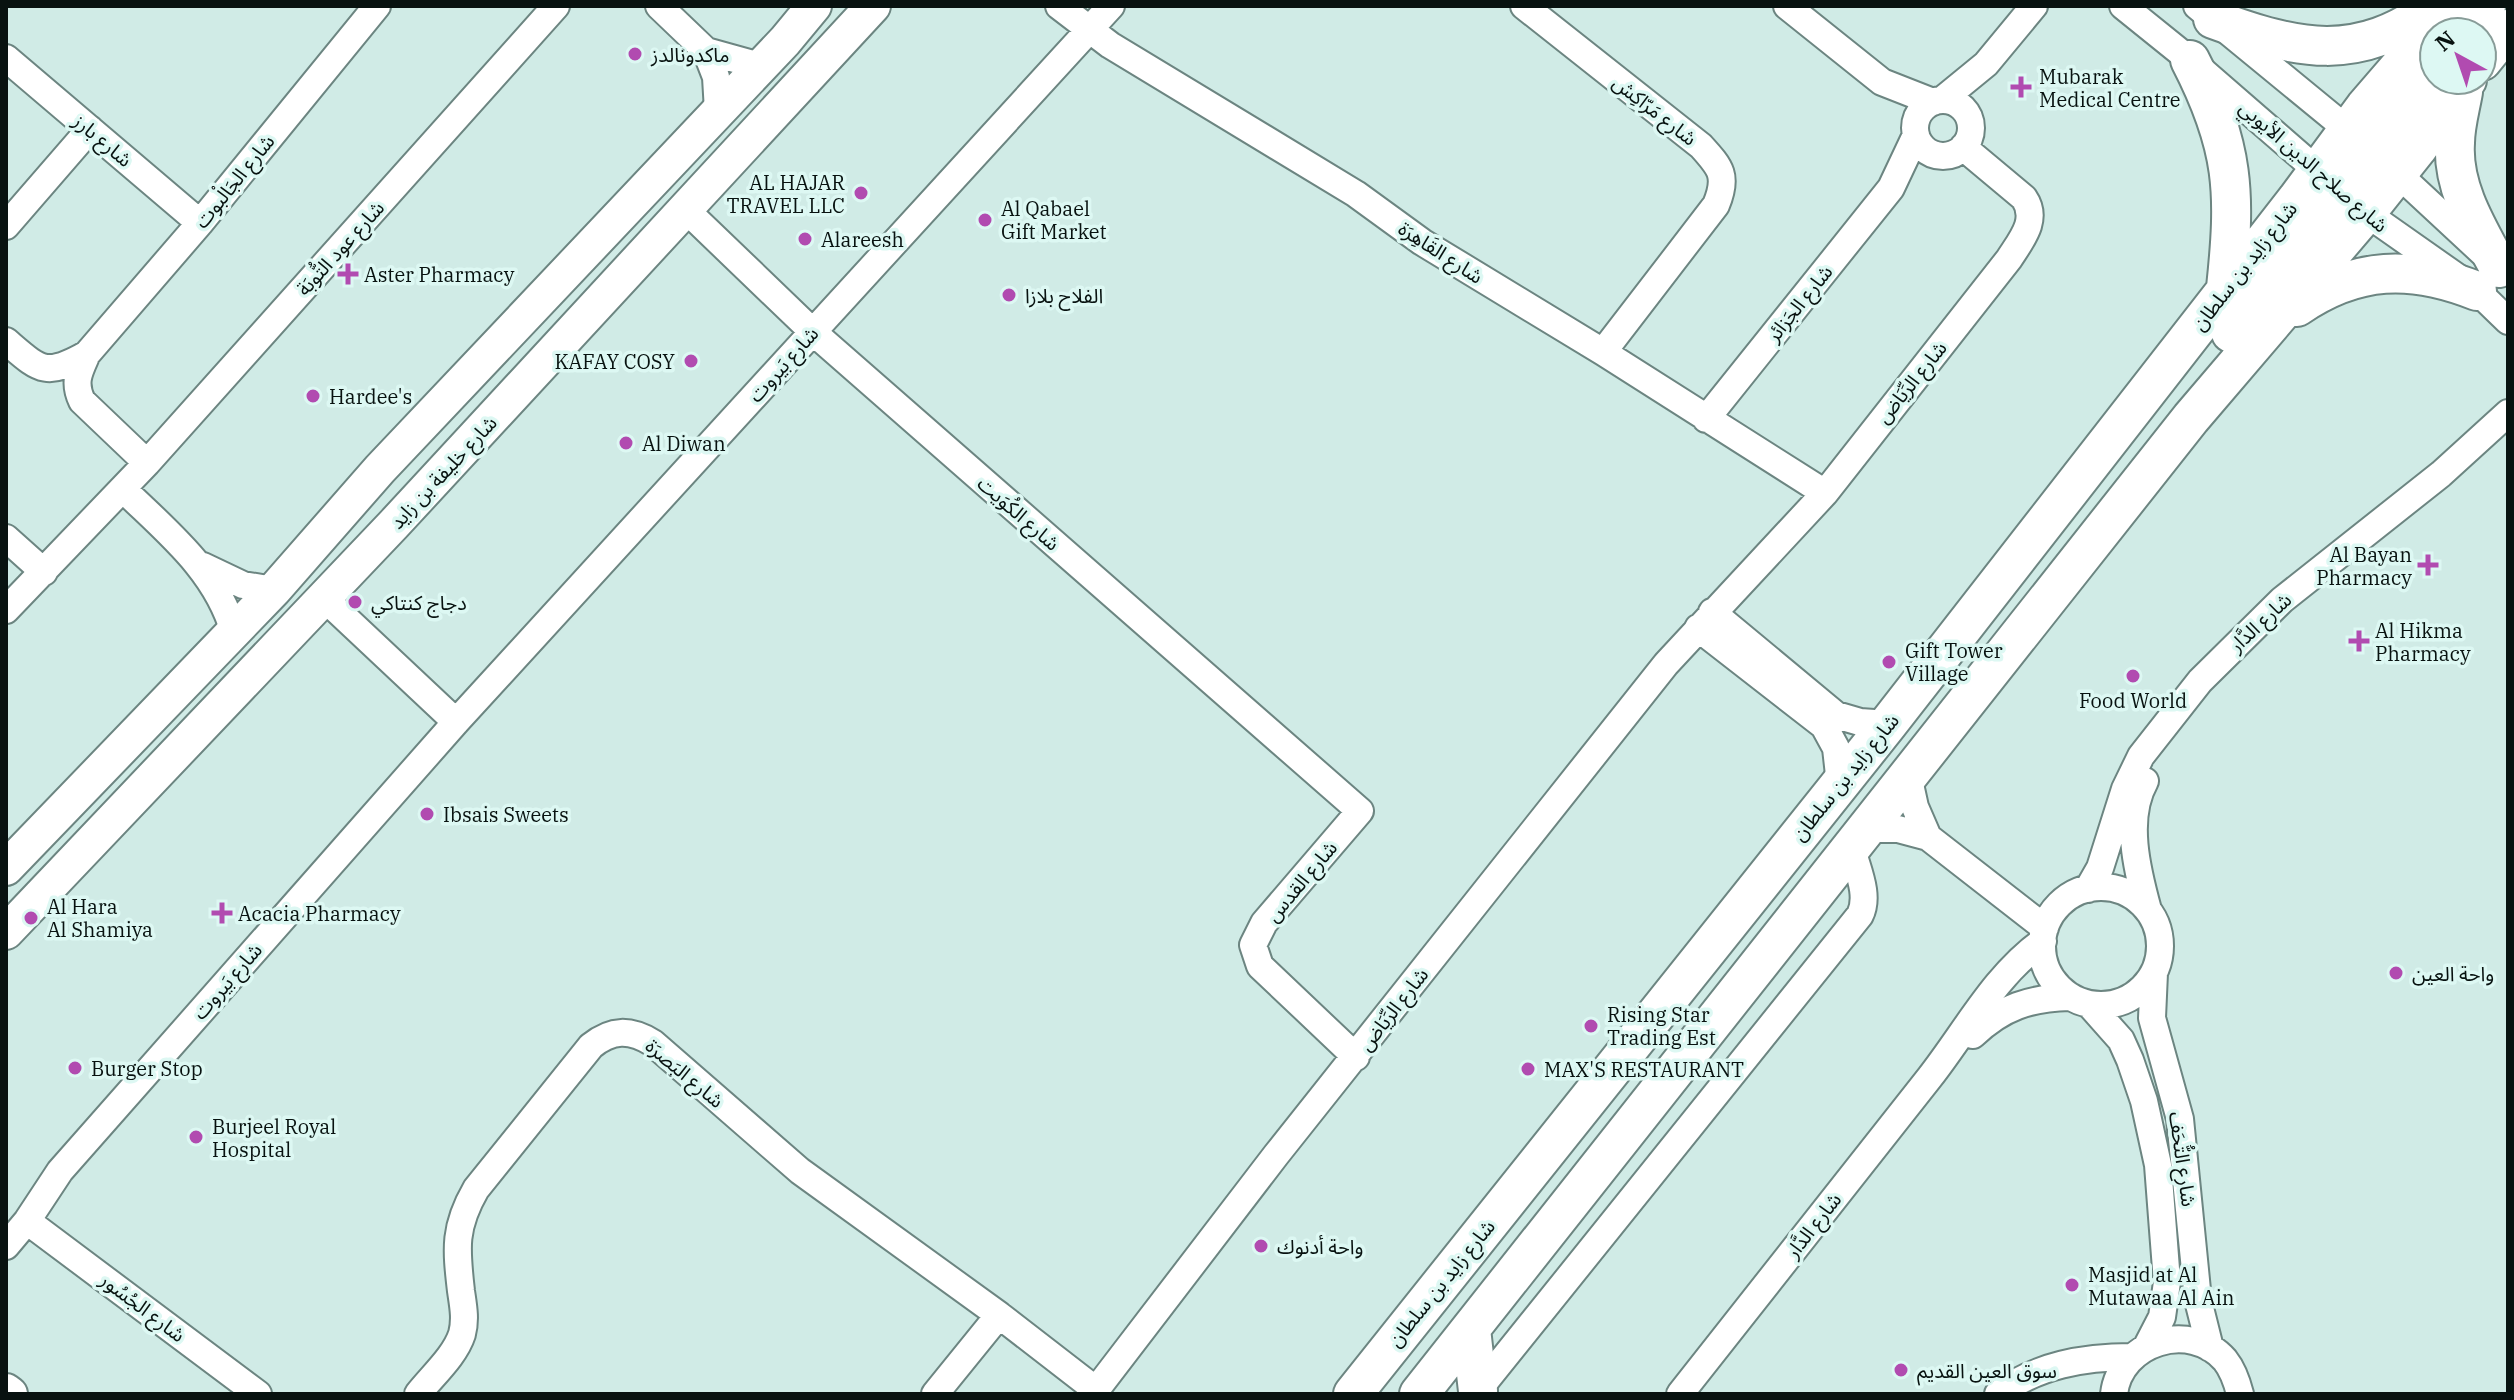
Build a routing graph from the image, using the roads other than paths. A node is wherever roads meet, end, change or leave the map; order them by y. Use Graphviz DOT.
graph roads {
  1 [pos="377,6"];
  2 [pos="556,6"];
  3 [pos="659,6"];
  4 [pos="814,6"];
  5 [pos="873,6"];
  6 [pos="1059,6"];
  7 [pos="1111,6"];
  8 [pos="1524,6"];
  9 [pos="1787,6"];
  10 [pos="2034,6"];
  11 [pos="2123,6"];
  12 [pos="2435,6"];
  13 [pos="2452,6"];
  14 [pos="2205,12"];
  15 [pos="1088,30"];
  16 [pos="706,51"];
  17 [pos="6,58"];
  18 [pos="2190,60"];
  19 [pos="1986,64"];
  20 [pos="760,66"];
  21 [pos="1882,82"];
  22 [pos="2426,96"];
  23 [pos="2447,96"];
  24 [pos="2459,96"];
  25 [pos="1937,101"];
  26 [pos="718,111"];
  27 [pos="1969,118"];
  28 [pos="90,129"];
  29 [pos="1916,132"];
  30 [pos="2359,138"];
  31 [pos="1963,147"];
  32 [pos="1936,155"];
  33 [pos="2397,174"];
  34 [pos="1891,188"];
  35 [pos="2342,192"];
  36 [pos="684,208"];
  37 [pos="200,223"];
  38 [pos="6,226"];
  39 [pos="2495,277"];
  40 [pos="2226,288"];
  41 [pos="2508,321"];
  42 [pos="2265,329"];
  43 [pos="813,332"];
  44 [pos="6,341"];
  45 [pos="1603,352"];
  46 [pos="87,354"];
  47 [pos="2508,413"];
  48 [pos="2191,418"];
  49 [pos="1706,419"];
  50 [pos="2508,439"];
  51 [pos="147,463"];
  52 [pos="123,489"];
  53 [pos="1825,493"];
  54 [pos="6,538"];
  55 [pos="200,565"];
  56 [pos="44,572"];
  57 [pos="274,590"];
  58 [pos="324,598"];
  59 [pos="6,610"];
  60 [pos="1705,620"];
  61 [pos="234,632"];
  62 [pos="456,722"];
  63 [pos="1888,724"];
  64 [pos="1908,775"];
  65 [pos="1840,784"];
  66 [pos="1360,811"];
  67 [pos="1928,837"];
  68 [pos="1859,839"];
  69 [pos="6,868"];
  70 [pos="2088,889"];
  71 [pos="2148,910"];
  72 [pos="6,932"];
  73 [pos="2044,934"];
  74 [pos="2154,973"];
  75 [pos="2080,1000"];
  76 [pos="1356,1057"];
  77 [pos="1945,1057"];
  78 [pos="27,1221"];
  79 [pos="6,1246"];
  80 [pos="999,1315"];
  81 [pos="1471,1329"];
  82 [pos="2210,1348"];
  83 [pos="2140,1352"];
  84 [pos="1094,1392"];
  85 [pos="1476,1392"];
  86 [pos="258,1394"];
  87 [pos="418,1394"];
  88 [pos="935,1394"];
  89 [pos="1353,1394"];
  90 [pos="1419,1394"];
  91 [pos="1680,1394"];
  92 [pos="1998,1394"];
  93 [pos="2114,1394"];
  94 [pos="2240,1394"];
  1 -- 37 [label="street, شارع الجَالْبوت"];
  2 -- 51 [label="street, شارع عود التُّوبَة"];
  3 -- 16 [label="street"];
  4 -- 20 [label="main road"];
  5 -- 36 [label="main road, شارع خليفة بن زايد"];
  6 -- 15 [label="street, شارع القَاهِرَة"];
  7 -- 15 [label="street, شارع بَيروت"];
  8 -- 45 [label="street, شارع مَرّاكِش"];
  9 -- 21 [label="street"];
  10 -- 19 [label="street"];
  11 -- 18 [label="street, شارع صلاح الدين الأيوبي"];
  12 -- 14 [label="highway"];
  13 -- 30 [label="highway"];
  14 -- 30 [label="street, شارع صلاح الدين الأيوبي"];
  15 -- 43 [label="street, شارع بَيروت"];
  15 -- 45 [label="street, شارع القَاهِرَة"];
  16 -- 20 [label="street"];
  16 -- 26 [label="street"];
  17 -- 28 [label="street, شارع بارز"];
  18 -- 35 [label="street, شارع صلاح الدين الأيوبي"];
  18 -- 40 [label="highway"];
  19 -- 25 [label="street"];
  19 -- 27 [label="street"];
  20 -- 26 [label="main road"];
  21 -- 25 [label="street"];
  21 -- 29 [label="street"];
  22 -- 30 [label="highway"];
  23 -- 33 [label="highway, شارع زايد بن سلطان"];
  24 -- 39 [label="highway"];
  25 -- 27 [label="street"];
  25 -- 29 [label="street"];
  26 -- 57 [label="main road"];
  27 -- 31 [label="street"];
  28 -- 37 [label="street, شارع بارز"];
  28 -- 38 [label="street"];
  29 -- 32 [label="street"];
  29 -- 34 [label="street, شارع الجَزائر"];
  30 -- 33 [label="street, شارع صلاح الدين الأيوبي"];
  30 -- 35 [label="highway"];
  31 -- 32 [label="street"];
  31 -- 53 [label="street, شارع الرِّيَاض"];
  32 -- 34 [label="street, شارع الجَزائر"];
  33 -- 35 [label="highway, شارع زايد بن سلطان"];
  33 -- 39 [label="street, شارع صلاح الدين الأيوبي"];
  34 -- 49 [label="street, شارع الجَزائر"];
  35 -- 39 [label="street, شارع صلاح الدين الأيوبي"];
  35 -- 40 [label="highway, شارع زايد بن سلطان"];
  35 -- 42 [label="highway, شارع زايد بن سلطان"];
  35 -- 48 [label="highway"];
  36 -- 43 [label="street, شارع الكُوَيت"];
  36 -- 58 [label="main road, شارع خليفة بن زايد"];
  37 -- 46 [label="street, شارع الجَالْبوت"];
  39 -- 41 [label="street, شارع صلاح الدين الأيوبي"];
  39 -- 42 [label="highway"];
  40 -- 63 [label="highway, شارع زايد بن سلطان"];
  42 -- 48 [label="highway, شارع زايد بن سلطان"];
  43 -- 62 [label="street, شارع بَيروت"];
  43 -- 66 [label="street, شارع الكُوَيت"];
  44 -- 46 [label="street"];
  45 -- 49 [label="street, شارع القَاهِرَة"];
  46 -- 51 [label="street"];
  47 -- 70 [label="street, شارع الدَّار"];
  48 -- 64 [label="highway, شارع زايد بن سلطان"];
  49 -- 53 [label="street, شارع القَاهِرَة"];
  50 -- 71 [label="street, شارع الدَّار"];
  51 -- 52 [label="street, شارع عود التُّوبَة"];
  52 -- 55 [label="street"];
  52 -- 56 [label="street, شارع عود التُّوبَة"];
  53 -- 60 [label="street, شارع الرِّيَاض"];
  54 -- 56 [label="street"];
  55 -- 57 [label="street"];
  55 -- 61 [label="street"];
  56 -- 59 [label="street, شارع عود التُّوبَة"];
  57 -- 61 [label="main road"];
  58 -- 62 [label="street"];
  58 -- 72 [label="main road, شارع خليفة بن زايد"];
  60 -- 63 [label="street"];
  60 -- 65 [label="street"];
  60 -- 76 [label="street, شارع الرِّيَاض"];
  61 -- 69 [label="main road"];
  62 -- 78 [label="street, شارع بَيروت"];
  63 -- 65 [label="highway, شارع زايد بن سلطان"];
  64 -- 67 [label="street"];
  64 -- 68 [label="highway, شارع زايد بن سلطان"];
  65 -- 89 [label="highway, شارع زايد بن سلطان"];
  66 -- 76 [label="street, شارع القدس"];
  67 -- 68 [label="street"];
  67 -- 73 [label="street"];
  68 -- 81 [label="highway, شارع زايد بن سلطان"];
  68 -- 85 [label="street"];
  70 -- 71 [label="street"];
  70 -- 73 [label="street"];
  71 -- 74 [label="street"];
  73 -- 75 [label="street"];
  73 -- 77 [label="street, شارع الدَّار"];
  74 -- 75 [label="street"];
  74 -- 82 [label="street, شارع التُّحَف"];
  75 -- 77 [label="street, شارع الدَّار"];
  75 -- 83 [label="street, شارع التُّحَف"];
  76 -- 84 [label="street, شارع الرِّيَاض"];
  77 -- 91 [label="street, شارع الدَّار"];
  78 -- 79 [label="street, شارع بَيروت"];
  78 -- 86 [label="street, شارع الجُسُور"];
  80 -- 84 [label="street, شارع البَصرَة"];
  80 -- 87 [label="street, شارع البَصرَة"];
  80 -- 88 [label="street"];
  81 -- 85 [label="highway"];
  81 -- 90 [label="highway, شارع زايد بن سلطان"];
  82 -- 83 [label="street"];
  82 -- 94 [label="street"];
  83 -- 92 [label="street"];
  83 -- 93 [label="street, شارع التُّحَف"];
}
